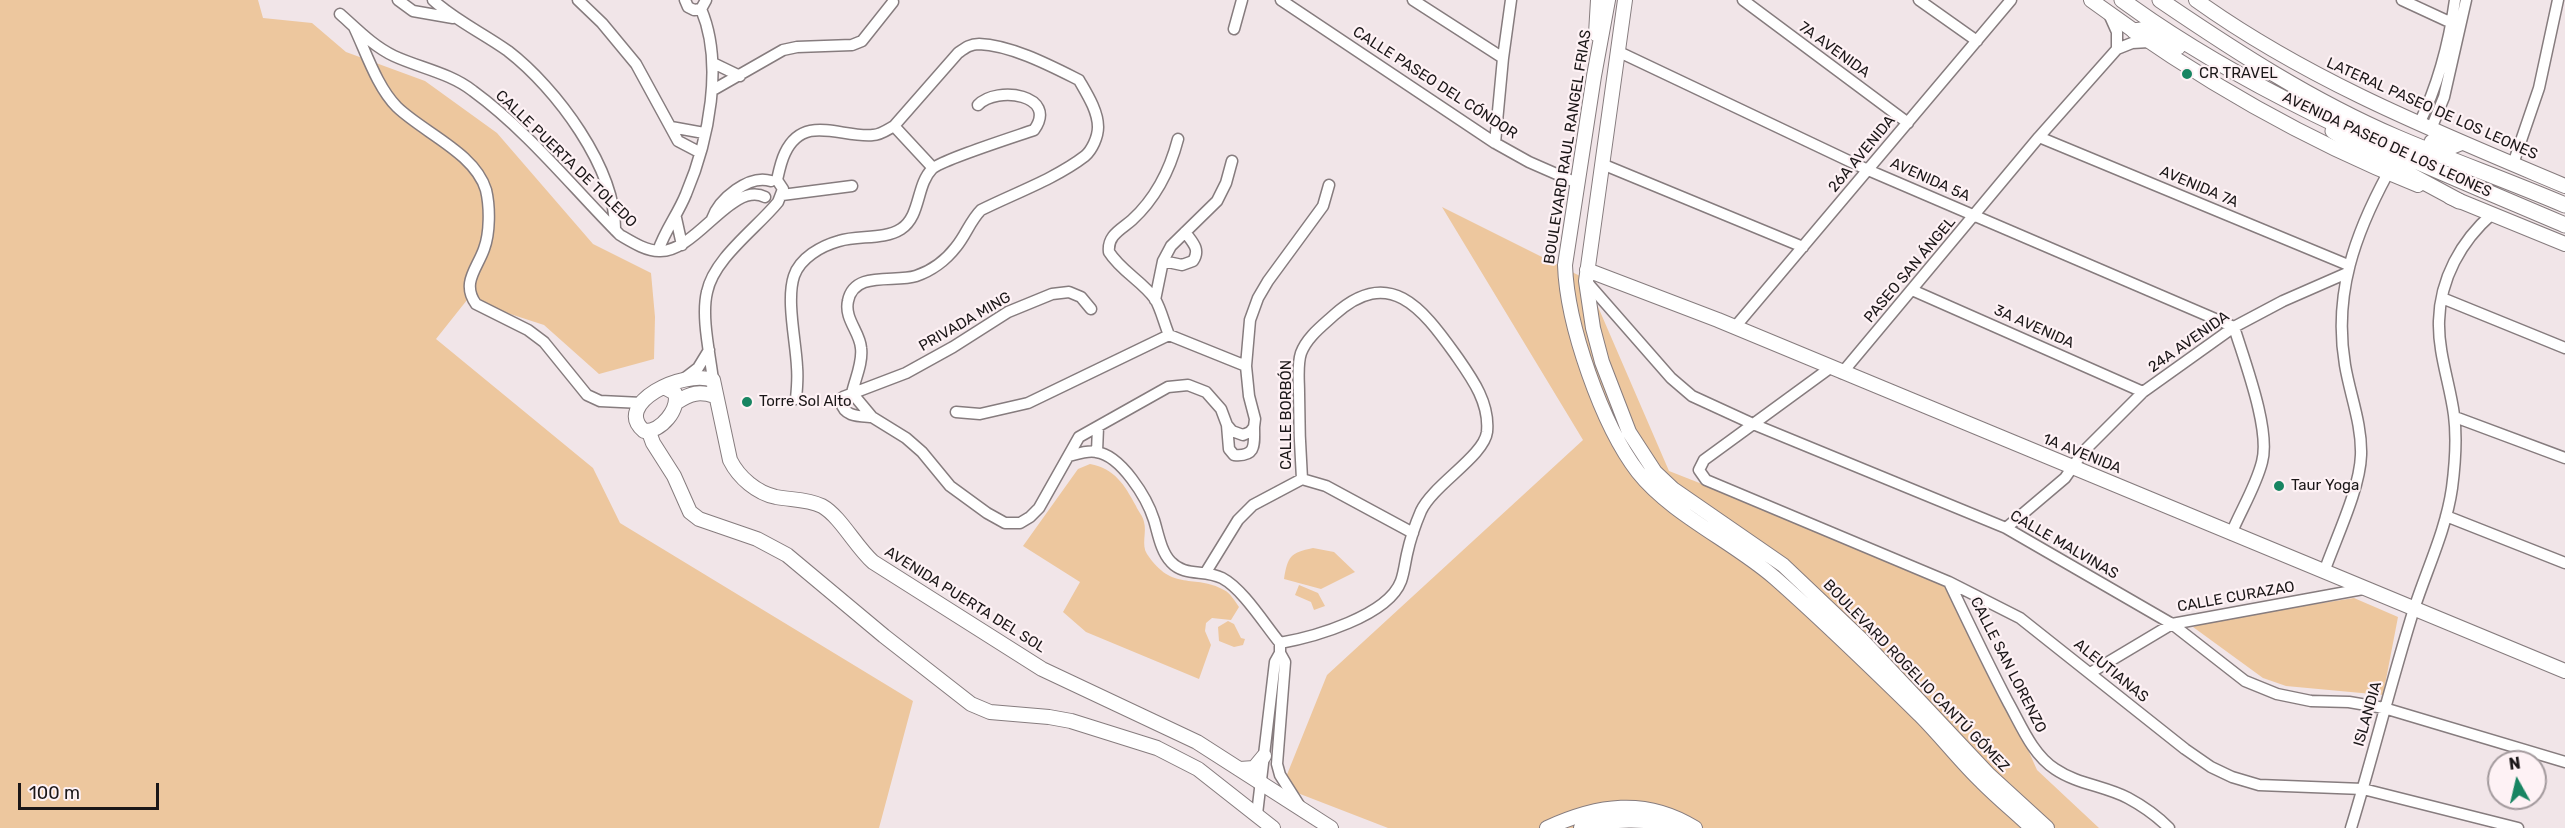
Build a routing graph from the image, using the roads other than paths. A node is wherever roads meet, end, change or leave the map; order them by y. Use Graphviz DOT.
graph roads {
  1 [pos="398,0"];
  2 [pos="433,0"];
  3 [pos="578,0"];
  4 [pos="685,0"];
  5 [pos="1242,0"];
  6 [pos="1281,0"];
  7 [pos="1413,0"];
  8 [pos="1511,0"];
  9 [pos="1598,0"];
  10 [pos="1608,0"];
  11 [pos="1625,0"];
  12 [pos="1743,0"];
  13 [pos="1920,0"];
  14 [pos="2012,0"];
  15 [pos="2091,0"];
  16 [pos="2122,0"];
  17 [pos="2160,0"];
  18 [pos="2196,0"];
  19 [pos="2402,0"];
  20 [pos="2455,0"];
  21 [pos="2466,0"];
  22 [pos="2558,0"];
  23 [pos="893,2"];
  24 [pos="703,4"];
  25 [pos="2176,6"];
  26 [pos="2109,13"];
  27 [pos="340,14"];
  28 [pos="453,18"];
  29 [pos="2457,26"];
  30 [pos="354,27"];
  31 [pos="1234,29"];
  32 [pos="2134,31"];
  33 [pos="1977,41"];
  34 [pos="2150,42"];
  35 [pos="2117,49"];
  36 [pos="1617,51"];
  37 [pos="1598,56"];
  38 [pos="2205,56"];
  39 [pos="1503,58"];
  40 [pos="713,63"];
  41 [pos="740,76"];
  42 [pos="713,90"];
  43 [pos="978,105"];
  44 [pos="2347,113"];
  45 [pos="2321,117"];
  46 [pos="1908,123"];
  47 [pos="894,126"];
  48 [pos="670,127"];
  49 [pos="2425,127"];
  50 [pos="704,133"];
  51 [pos="2039,137"];
  52 [pos="1178,140"];
  53 [pos="1495,142"];
  54 [pos="2460,143"];
  55 [pos="699,152"];
  56 [pos="1232,161"];
  57 [pos="1602,164"];
  58 [pos="2513,164"];
  59 [pos="933,168"];
  60 [pos="1868,170"];
  61 [pos="2388,173"];
  62 [pos="774,180"];
  63 [pos="1577,183"];
  64 [pos="1329,185"];
  65 [pos="852,186"];
  66 [pos="2565,186"];
  67 [pos="609,193"];
  68 [pos="782,195"];
  69 [pos="765,197"];
  70 [pos="2459,201"];
  71 [pos="2565,204"];
  72 [pos="599,214"];
  73 [pos="2492,214"];
  74 [pos="765,216"];
  75 [pos="1974,216"];
  76 [pos="676,218"];
  77 [pos="712,219"];
  78 [pos="2565,225"];
  79 [pos="615,230"];
  80 [pos="1185,232"];
  81 [pos="2565,244"];
  82 [pos="682,245"];
  83 [pos="1803,247"];
  84 [pos="658,251"];
  85 [pos="1163,261"];
  86 [pos="2347,269"];
  87 [pos="1586,275"];
  88 [pos="1912,290"];
  89 [pos="2442,298"];
  90 [pos="1155,300"];
  91 [pos="1091,309"];
  92 [pos="1735,327"];
  93 [pos="2234,327"];
  94 [pos="1169,334"];
  95 [pos="1578,335"];
  96 [pos="2565,348"];
  97 [pos="709,350"];
  98 [pos="1246,366"];
  99 [pos="1836,371"];
  100 [pos="685,378"];
  101 [pos="713,380"];
  102 [pos="664,387"];
  103 [pos="2143,392"];
  104 [pos="852,393"];
  105 [pos="715,396"];
  106 [pos="796,399"];
  107 [pos="677,402"];
  108 [pos="642,403"];
  109 [pos="956,412"];
  110 [pos="872,417"];
  111 [pos="2455,417"];
  112 [pos="1753,424"];
  113 [pos="1227,425"];
  114 [pos="1254,426"];
  115 [pos="1098,427"];
  116 [pos="648,432"];
  117 [pos="1096,452"];
  118 [pos="1069,456"];
  119 [pos="2565,458"];
  120 [pos="2072,468"];
  121 [pos="1701,475"];
  122 [pos="1302,479"];
  123 [pos="2446,516"];
  124 [pos="2006,528"];
  125 [pos="1413,533"];
  126 [pos="2231,534"];
  127 [pos="2565,563"];
  128 [pos="2324,572"];
  129 [pos="1206,573"];
  130 [pos="1949,582"];
  131 [pos="2363,589"];
  132 [pos="2414,609"];
  133 [pos="2172,624"];
  134 [pos="1280,648"];
  135 [pos="2565,671"];
  136 [pos="2090,673"];
  137 [pos="2384,708"];
  138 [pos="1167,728"];
  139 [pos="1157,748"];
  140 [pos="1264,756"];
  141 [pos="2565,762"];
  142 [pos="1240,769"];
  143 [pos="1261,783"];
  144 [pos="2363,789"];
  145 [pos="1304,813"];
  146 [pos="1257,814"];
  147 [pos="1273,828"];
  148 [pos="1331,828"];
  149 [pos="1546,828"];
  150 [pos="1581,828"];
  151 [pos="1676,828"];
  152 [pos="1695,828"];
  153 [pos="2032,828"];
  154 [pos="2047,828"];
  155 [pos="2169,828"];
  156 [pos="2351,828"];
  157 [pos="2518,828"];
  1 -- 28 [label="street"];
  2 -- 28 [label="street"];
  3 -- 48 [label="street"];
  4 -- 24 [label="street"];
  5 -- 31 [label="street"];
  6 -- 53 [label="street, CALLE PASEO DEL CÓNDOR"];
  7 -- 39 [label="street"];
  8 -- 39 [label="street"];
  9 -- 37 [label="street"];
  10 -- 37 [label="street, BOULEVARD RAUL RANGEL FRIAS"];
  11 -- 36 [label="street, BOULEVARD ROGELIO CANTÚ GÓMEZ"];
  12 -- 46 [label="street, 7A AVENIDA"];
  13 -- 33 [label="street"];
  14 -- 33 [label="street, 26A AVENIDA"];
  15 -- 26 [label="street"];
  16 -- 38 [label="main road, AVENIDA PASEO DE LOS LEONES"];
  17 -- 25 [label="main road, AVENIDA PASEO DE LOS LEONES"];
  18 -- 49 [label="street, LATERAL PASEO DE LOS LEONES"];
  19 -- 29 [label="street"];
  20 -- 29 [label="street"];
  21 -- 29 [label="street"];
  22 -- 58 [label="street"];
  23 -- 41 [label="street"];
  24 -- 40 [label="street"];
  25 -- 44 [label="main road, AVENIDA PASEO DE LOS LEONES"];
  26 -- 32 [label="street"];
  26 -- 35 [label="street"];
  27 -- 30 [label="street, CALLE PUERTA DE TOLEDO"];
  28 -- 67 [label="street"];
  29 -- 49 [label="street"];
  30 -- 72 [label="street, CALLE PUERTA DE TOLEDO"];
  30 -- 108 [label="street"];
  32 -- 34 [label="street"];
  32 -- 38 [label="main road"];
  33 -- 46 [label="street, 26A AVENIDA"];
  34 -- 35 [label="street"];
  34 -- 61 [label="street"];
  35 -- 51 [label="street, PASEO SAN ÁNGEL"];
  36 -- 57 [label="street, BOULEVARD ROGELIO CANTÚ GÓMEZ"];
  36 -- 60 [label="street, AVENIDA 5A"];
  37 -- 63 [label="street, BOULEVARD RAUL RANGEL FRIAS"];
  38 -- 45 [label="main road, AVENIDA PASEO DE LOS LEONES"];
  39 -- 53 [label="street"];
  40 -- 41 [label="street"];
  40 -- 42 [label="street"];
  41 -- 42 [label="street"];
  42 -- 50 [label="street"];
  43 -- 59 [label="street"];
  44 -- 54 [label="main road"];
  44 -- 71 [label="main road, AVENIDA PASEO DE LOS LEONES"];
  45 -- 70 [label="main road"];
  45 -- 78 [label="main road, AVENIDA PASEO DE LOS LEONES"];
  46 -- 60 [label="street, 26A AVENIDA"];
  47 -- 59 [label="street"];
  47 -- 62 [label="street"];
  47 -- 104 [label="street"];
  48 -- 50 [label="street"];
  48 -- 55 [label="street"];
  49 -- 54 [label="street, LATERAL PASEO DE LOS LEONES"];
  50 -- 55 [label="street"];
  51 -- 75 [label="street, PASEO SAN ÁNGEL"];
  51 -- 86 [label="street, AVENIDA 7A"];
  52 -- 90 [label="street"];
  53 -- 63 [label="street, CALLE PASEO DEL CÓNDOR"];
  54 -- 58 [label="street, LATERAL PASEO DE LOS LEONES"];
  55 -- 76 [label="street"];
  56 -- 80 [label="street"];
  57 -- 83 [label="street"];
  57 -- 87 [label="street, BOULEVARD ROGELIO CANTÚ GÓMEZ"];
  58 -- 66 [label="street, LATERAL PASEO DE LOS LEONES"];
  59 -- 106 [label="street"];
  60 -- 75 [label="street, AVENIDA 5A"];
  60 -- 83 [label="street, 26A AVENIDA"];
  61 -- 70 [label="street"];
  61 -- 86 [label="street"];
  62 -- 68 [label="street"];
  62 -- 69 [label="street"];
  62 -- 77 [label="street"];
  63 -- 95 [label="street, BOULEVARD RAUL RANGEL FRIAS"];
  64 -- 98 [label="street"];
  65 -- 68 [label="street"];
  67 -- 72 [label="street"];
  67 -- 79 [label="street"];
  68 -- 74 [label="street, AVENIDA PUERTA DEL SOL"];
  69 -- 74 [label="street"];
  69 -- 77 [label="street"];
  70 -- 73 [label="street"];
  72 -- 79 [label="street, CALLE PUERTA DE TOLEDO"];
  73 -- 81 [label="street"];
  73 -- 89 [label="street, ISLANDIA"];
  74 -- 97 [label="street, AVENIDA PUERTA DEL SOL"];
  75 -- 88 [label="street, PASEO SAN ÁNGEL"];
  75 -- 93 [label="street, AVENIDA 5A"];
  76 -- 82 [label="street"];
  76 -- 84 [label="street"];
  77 -- 82 [label="street"];
  79 -- 84 [label="street, CALLE PUERTA DE TOLEDO"];
  80 -- 85 [label="street"];
  80 -- 85 [label="street"];
  82 -- 84 [label="street"];
  83 -- 92 [label="street, 26A AVENIDA"];
  85 -- 90 [label="street"];
  86 -- 93 [label="street, 24A AVENIDA"];
  86 -- 128 [label="street"];
  87 -- 92 [label="street, 1A AVENIDA"];
  87 -- 112 [label="street, CALLE MALVINAS"];
  87 -- 154 [label="street, BOULEVARD ROGELIO CANTÚ GÓMEZ"];
  88 -- 99 [label="street, PASEO SAN ÁNGEL"];
  88 -- 103 [label="street, 3A AVENIDA"];
  89 -- 96 [label="street"];
  89 -- 111 [label="street, ISLANDIA"];
  90 -- 94 [label="street"];
  91 -- 104 [label="street, PRIVADA MING"];
  92 -- 99 [label="street, 1A AVENIDA"];
  93 -- 103 [label="street, 24A AVENIDA"];
  93 -- 126 [label="street"];
  94 -- 98 [label="street"];
  94 -- 109 [label="street"];
  95 -- 153 [label="street, BOULEVARD ROGELIO CANTÚ GÓMEZ"];
  97 -- 100 [label="street"];
  97 -- 101 [label="street, AVENIDA PUERTA DEL SOL"];
  98 -- 114 [label="street"];
  99 -- 112 [label="street, PASEO SAN ÁNGEL"];
  99 -- 120 [label="street, 1A AVENIDA"];
  100 -- 101 [label="street"];
  100 -- 102 [label="street"];
  101 -- 105 [label="street, AVENIDA PUERTA DEL SOL"];
  102 -- 107 [label="street"];
  102 -- 108 [label="street"];
  103 -- 120 [label="street, 24A AVENIDA"];
  104 -- 110 [label="street"];
  104 -- 110 [label="street"];
  105 -- 107 [label="street"];
  105 -- 138 [label="street, AVENIDA PUERTA DEL SOL"];
  107 -- 116 [label="street"];
  108 -- 116 [label="street"];
  110 -- 118 [label="street"];
  111 -- 119 [label="street"];
  111 -- 123 [label="street, ISLANDIA"];
  112 -- 121 [label="street, PASEO SAN ÁNGEL"];
  112 -- 124 [label="street, CALLE MALVINAS"];
  113 -- 114 [label="street"];
  113 -- 114 [label="street"];
  113 -- 115 [label="street"];
  115 -- 117 [label="street"];
  115 -- 118 [label="street"];
  116 -- 139 [label="street"];
  117 -- 118 [label="street"];
  117 -- 129 [label="street"];
  120 -- 124 [label="street, 24A AVENIDA"];
  120 -- 126 [label="street, 1A AVENIDA"];
  121 -- 130 [label="street, ALEUTIANAS"];
  122 -- 125 [label="street"];
  122 -- 125 [label="street, CALLE BORBÓN"];
  122 -- 129 [label="street, CALLE BORBÓN"];
  123 -- 127 [label="street"];
  123 -- 132 [label="street, ISLANDIA"];
  124 -- 133 [label="street, CALLE MALVINAS"];
  125 -- 134 [label="street, CALLE BORBÓN"];
  126 -- 128 [label="street, 1A AVENIDA"];
  128 -- 131 [label="street, 1A AVENIDA"];
  129 -- 134 [label="street"];
  130 -- 136 [label="street, ALEUTIANAS"];
  130 -- 155 [label="street, CALLE SAN LORENZO"];
  131 -- 132 [label="street, 1A AVENIDA"];
  131 -- 133 [label="street, CALLE CURAZAO"];
  132 -- 135 [label="street, 1A AVENIDA"];
  132 -- 137 [label="street, ISLANDIA"];
  133 -- 136 [label="street, CALLE CURAZAO"];
  133 -- 137 [label="street, CALLE MALVINAS"];
  134 -- 140 [label="street"];
  134 -- 145 [label="street"];
  136 -- 144 [label="street, ALEUTIANAS"];
  137 -- 141 [label="street, CALLE MALVINAS"];
  137 -- 144 [label="street, ISLANDIA"];
  138 -- 139 [label="street"];
  138 -- 142 [label="street, AVENIDA PUERTA DEL SOL"];
  139 -- 146 [label="street"];
  140 -- 142 [label="street"];
  140 -- 143 [label="street"];
  142 -- 143 [label="street, AVENIDA PUERTA DEL SOL"];
  143 -- 145 [label="street, AVENIDA PUERTA DEL SOL"];
  143 -- 146 [label="street"];
  144 -- 156 [label="street, ISLANDIA"];
  144 -- 157 [label="street, ALEUTIANAS"];
  145 -- 148 [label="street, AVENIDA PUERTA DEL SOL"];
  146 -- 147 [label="street"];
  149 -- 152 [label="street"];
  150 -- 151 [label="street"];
}
